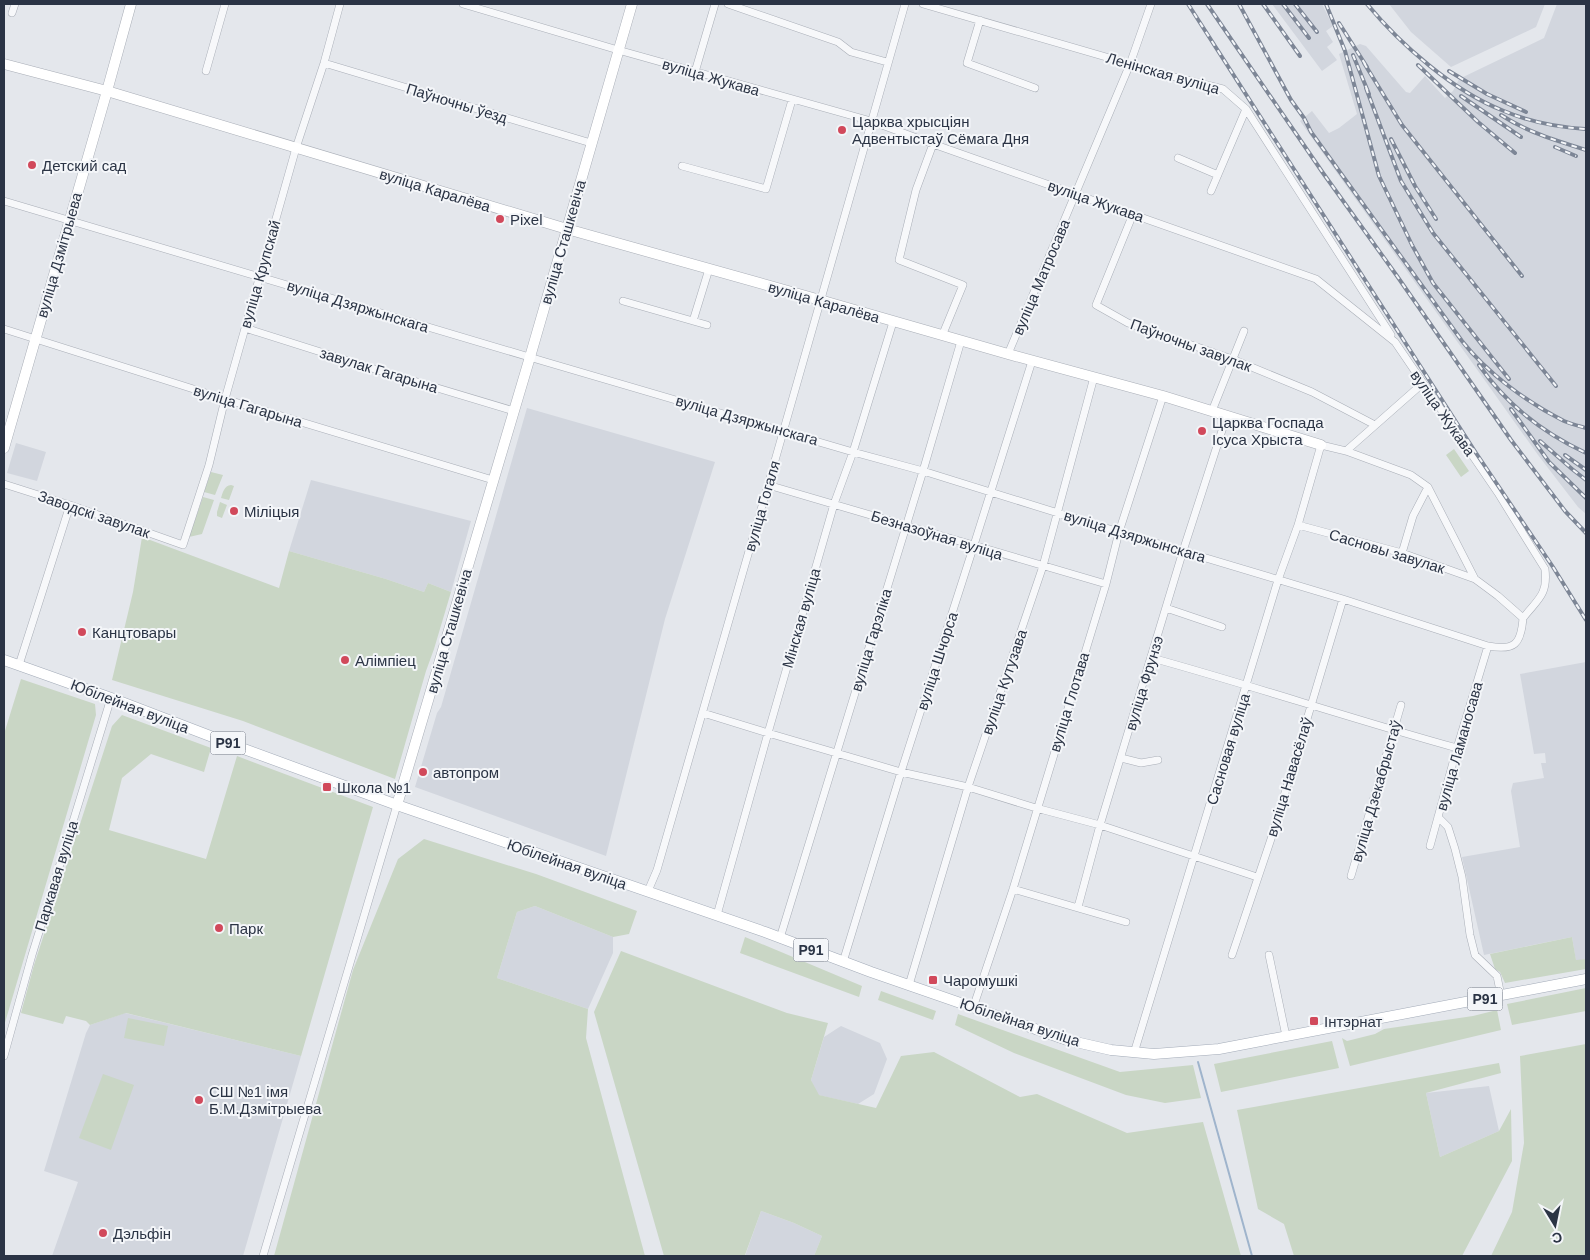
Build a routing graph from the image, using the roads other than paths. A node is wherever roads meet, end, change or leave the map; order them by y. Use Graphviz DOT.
graph roads {
  1 [pos="15,4"];
  2 [pos="130,4"];
  3 [pos="225,4"];
  4 [pos="340,4"];
  5 [pos="463,4"];
  6 [pos="632,4"];
  7 [pos="715,4"];
  8 [pos="728,4"];
  9 [pos="905,4"];
  10 [pos="923,4"];
  11 [pos="1151,4"];
  12 [pos="12,13"];
  13 [pos="980,20"];
  14 [pos="618,50"];
  15 [pos="324,62"];
  16 [pos="887,62"];
  17 [pos="4,64"];
  18 [pos="1130,64"];
  19 [pos="206,70"];
  20 [pos="695,72"];
  21 [pos="1035,88"];
  22 [pos="107,91"];
  23 [pos="792,100"];
  24 [pos="1246,109"];
  25 [pos="871,121"];
  26 [pos="591,143"];
  27 [pos="933,144"];
  28 [pos="296,148"];
  29 [pos="1178,158"];
  30 [pos="682,166"];
  31 [pos="1218,175"];
  32 [pos="1211,191"];
  33 [pos="1076,194"];
  34 [pos="4,200"];
  35 [pos="1133,214"];
  36 [pos="70,221"];
  37 [pos="567,229"];
  38 [pos="709,269"];
  39 [pos="260,277"];
  40 [pos="820,300"];
  41 [pos="623,301"];
  42 [pos="694,321"];
  43 [pos="893,322"];
  44 [pos="707,325"];
  45 [pos="245,328"];
  46 [pos="4,329"];
  47 [pos="1244,330"];
  48 [pos="942,336"];
  49 [pos="35,340"];
  50 [pos="961,341"];
  51 [pos="1395,342"];
  52 [pos="1008,354"];
  53 [pos="530,357"];
  54 [pos="1232,359"];
  55 [pos="1032,361"];
  56 [pos="1094,378"];
  57 [pos="1422,384"];
  58 [pos="1163,396"];
  59 [pos="225,399"];
  60 [pos="514,411"];
  61 [pos="1212,411"];
  62 [pos="1227,415"];
  63 [pos="1375,425"];
  64 [pos="783,430"];
  65 [pos="1321,445"];
  66 [pos="4,448"];
  67 [pos="1346,451"];
  68 [pos="853,452"];
  69 [pos="924,471"];
  70 [pos="493,480"];
  71 [pos="4,484"];
  72 [pos="768,485"];
  73 [pos="1428,488"];
  74 [pos="990,491"];
  75 [pos="834,504"];
  76 [pos="70,505"];
  77 [pos="1058,512"];
  78 [pos="907,525"];
  79 [pos="1298,525"];
  80 [pos="1119,532"];
  81 [pos="183,545"];
  82 [pos="974,545"];
  83 [pos="1183,551"];
  84 [pos="1402,553"];
  85 [pos="1043,566"];
  86 [pos="1475,579"];
  87 [pos="1278,580"];
  88 [pos="1106,584"];
  89 [pos="1343,599"];
  90 [pos="1166,608"];
  91 [pos="1523,618"];
  92 [pos="1222,626"];
  93 [pos="1488,646"];
  94 [pos="1152,658"];
  95 [pos="4,660"];
  96 [pos="19,665"];
  97 [pos="1247,685"];
  98 [pos="111,698"];
  99 [pos="1312,705"];
  100 [pos="1401,706"];
  101 [pos="703,713"];
  102 [pos="1393,730"];
  103 [pos="768,733"];
  104 [pos="1457,748"];
  105 [pos="836,752"];
  106 [pos="1121,758"];
  107 [pos="1158,760"];
  108 [pos="901,772"];
  109 [pos="968,787"];
  110 [pos="397,805"];
  111 [pos="1036,808"];
  112 [pos="1438,817"];
  113 [pos="1100,825"];
  114 [pos="1430,846"];
  115 [pos="1195,856"];
  116 [pos="1351,876"];
  117 [pos="1257,877"];
  118 [pos="1013,889"];
  119 [pos="648,892"];
  120 [pos="1078,907"];
  121 [pos="717,916"];
  122 [pos="1126,922"];
  123 [pos="780,938"];
  124 [pos="1232,955"];
  125 [pos="1269,955"];
  126 [pos="843,962"];
  127 [pos="1586,979"];
  128 [pos="910,985"];
  129 [pos="1501,996"];
  130 [pos="973,1008"];
  131 [pos="1286,1036"];
  132 [pos="1134,1053"];
  133 [pos="4,1056"];
  134 [pos="263,1256"];
  1 -- 12 [label="street"];
  2 -- 22 [label="main road, вуліца Дзмітрыева"];
  3 -- 19 [label="street"];
  4 -- 15 [label="street, вуліца Крупскай"];
  5 -- 14 [label="street, вуліца Жукава"];
  6 -- 14 [label="main road, вуліца Сташкевіча"];
  7 -- 20 [label="street"];
  8 -- 16 [label="street"];
  9 -- 16 [label="street, вуліца Гогаля"];
  10 -- 13 [label="street, Ленінская вуліца"];
  11 -- 18 [label="street, вуліца Матросава"];
  13 -- 18 [label="street, Ленінская вуліца"];
  13 -- 21 [label="street"];
  14 -- 20 [label="street, вуліца Жукава"];
  14 -- 26 [label="main road, вуліца Сташкевіча"];
  15 -- 26 [label="street, Паўночны ўезд"];
  15 -- 28 [label="street, вуліца Крупскай"];
  16 -- 25 [label="street, вуліца Гогаля"];
  17 -- 22 [label="main road, вуліца Каралёва"];
  18 -- 24 [label="street, Ленінская вуліца"];
  18 -- 33 [label="street, вуліца Матросава"];
  20 -- 23 [label="street, вуліца Жукава"];
  22 -- 28 [label="main road, вуліца Каралёва"];
  22 -- 36 [label="main road, вуліца Дзмітрыева"];
  23 -- 25 [label="street, вуліца Жукава"];
  23 -- 30 [label="street"];
  24 -- 31 [label="street"];
  24 -- 51 [label="street, Ленінская вуліца"];
  25 -- 27 [label="street, вуліца Жукава"];
  25 -- 40 [label="street, вуліца Гогаля"];
  26 -- 37 [label="main road, вуліца Сташкевіча"];
  27 -- 33 [label="street, вуліца Жукава"];
  27 -- 48 [label="street"];
  28 -- 37 [label="main road, вуліца Каралёва"];
  28 -- 39 [label="street, вуліца Крупскай"];
  29 -- 31 [label="street"];
  31 -- 32 [label="street"];
  33 -- 35 [label="street, вуліца Жукава"];
  33 -- 52 [label="street, вуліца Матросава"];
  34 -- 36 [label="street, вуліца Дзяржынскага"];
  35 -- 51 [label="street, вуліца Жукава"];
  35 -- 54 [label="street, Паўночны завулак"];
  36 -- 39 [label="street, вуліца Дзяржынскага"];
  36 -- 49 [label="main road, вуліца Дзмітрыева"];
  37 -- 38 [label="main road, вуліца Каралёва"];
  37 -- 53 [label="main road, вуліца Сташкевіча"];
  38 -- 40 [label="main road, вуліца Каралёва"];
  38 -- 42 [label="street"];
  39 -- 45 [label="street, вуліца Крупскай"];
  39 -- 53 [label="street, вуліца Дзяржынскага"];
  40 -- 43 [label="main road, вуліца Каралёва"];
  40 -- 64 [label="street, вуліца Гогаля"];
  41 -- 42 [label="street"];
  42 -- 44 [label="street"];
  43 -- 48 [label="main road, вуліца Каралёва"];
  43 -- 68 [label="street, Мінская вуліца"];
  45 -- 59 [label="street, вуліца Крупскай"];
  45 -- 60 [label="street, завулак Гагарына"];
  46 -- 49 [label="street, вуліца Гагарына"];
  47 -- 54 [label="street"];
  48 -- 50 [label="main road, вуліца Каралёва"];
  49 -- 59 [label="street, вуліца Гагарына"];
  49 -- 66 [label="main road, вуліца Дзмітрыева"];
  50 -- 52 [label="main road, вуліца Каралёва"];
  50 -- 69 [label="street, вуліца Гарэліка"];
  51 -- 57 [label="street, вуліца Жукава"];
  52 -- 55 [label="main road, вуліца Каралёва"];
  53 -- 60 [label="main road, вуліца Сташкевіча"];
  53 -- 64 [label="street, вуліца Дзяржынскага"];
  54 -- 61 [label="street"];
  54 -- 63 [label="street, Паўночны завулак"];
  55 -- 56 [label="main road, вуліца Каралёва"];
  55 -- 74 [label="street, вуліца Шчорса"];
  56 -- 58 [label="main road, вуліца Каралёва"];
  56 -- 77 [label="street, вуліца Кутузава"];
  57 -- 63 [label="street"];
  57 -- 91 [label="street, вуліца Жукава"];
  58 -- 61 [label="main road, вуліца Каралёва"];
  58 -- 80 [label="street, вуліца Глотава"];
  59 -- 70 [label="street, вуліца Гагарына"];
  59 -- 81 [label="street, вуліца Крупскай"];
  60 -- 70 [label="main road, вуліца Сташкевіча"];
  61 -- 62 [label="main road, вуліца Каралёва"];
  62 -- 65 [label="main road, вуліца Каралёва"];
  62 -- 83 [label="street, вуліца Фрунзэ"];
  63 -- 67 [label="street"];
  64 -- 68 [label="street, вуліца Дзяржынскага"];
  64 -- 72 [label="street, вуліца Гогаля"];
  65 -- 67 [label="street, вуліца Каралёва"];
  65 -- 79 [label="street, Сасновая вуліца"];
  67 -- 73 [label="street, вуліца Каралёва"];
  68 -- 69 [label="street, вуліца Дзяржынскага"];
  68 -- 75 [label="street, Мінская вуліца"];
  69 -- 74 [label="street, вуліца Дзяржынскага"];
  69 -- 78 [label="street, вуліца Гарэліка"];
  70 -- 110 [label="main road, вуліца Сташкевіча"];
  71 -- 76 [label="street, Заводскі завулак"];
  72 -- 75 [label="street, Безназоўная вуліца"];
  72 -- 101 [label="street, вуліца Гогаля"];
  73 -- 84 [label="street"];
  73 -- 86 [label="street, вуліца Каралёва"];
  74 -- 77 [label="street, вуліца Дзяржынскага"];
  74 -- 82 [label="street, вуліца Шчорса"];
  75 -- 78 [label="street, Безназоўная вуліца"];
  75 -- 103 [label="street, Мінская вуліца"];
  76 -- 81 [label="street, Заводскі завулак"];
  76 -- 96 [label="street"];
  77 -- 80 [label="street, вуліца Дзяржынскага"];
  77 -- 85 [label="street, вуліца Кутузава"];
  78 -- 82 [label="street, Безназоўная вуліца"];
  78 -- 105 [label="street, вуліца Гарэліка"];
  79 -- 84 [label="street, Сасновы завулак"];
  79 -- 87 [label="street, Сасновая вуліца"];
  80 -- 83 [label="street, вуліца Дзяржынскага"];
  80 -- 88 [label="street, вуліца Глотава"];
  82 -- 85 [label="street, Безназоўная вуліца"];
  82 -- 108 [label="street, вуліца Шчорса"];
  83 -- 87 [label="street, вуліца Дзяржынскага"];
  83 -- 90 [label="street, вуліца Фрунзэ"];
  84 -- 86 [label="street, Сасновы завулак"];
  85 -- 88 [label="street, Безназоўная вуліца"];
  85 -- 109 [label="street, вуліца Кутузава"];
  86 -- 91 [label="street, вуліца Каралёва"];
  87 -- 89 [label="street, вуліца Дзяржынскага"];
  87 -- 97 [label="street, Сасновая вуліца"];
  88 -- 111 [label="street, вуліца Глотава"];
  89 -- 93 [label="street, вуліца Дзяржынскага"];
  89 -- 99 [label="street, вуліца Навасёлаў"];
  90 -- 92 [label="street"];
  90 -- 94 [label="street, вуліца Фрунзэ"];
  91 -- 93 [label="street"];
  93 -- 104 [label="street, вуліца Ламаносава"];
  94 -- 97 [label="street"];
  94 -- 106 [label="street, вуліца Фрунзэ"];
  95 -- 96 [label="main road, Юбілейная вуліца / Р91"];
  96 -- 98 [label="main road, Юбілейная вуліца / Р91"];
  97 -- 99 [label="street"];
  97 -- 115 [label="street, Сасновая вуліца"];
  98 -- 110 [label="main road, Юбілейная вуліца / Р91"];
  98 -- 133 [label="street, Паркавая вуліца"];
  99 -- 102 [label="street"];
  99 -- 117 [label="street, вуліца Навасёлаў"];
  100 -- 102 [label="street, вуліца Дзекабрыстаў"];
  101 -- 103 [label="street"];
  101 -- 119 [label="street, вуліца Гогаля"];
  102 -- 104 [label="street"];
  102 -- 116 [label="street, вуліца Дзекабрыстаў"];
  103 -- 105 [label="street"];
  103 -- 121 [label="street, Мінская вуліца"];
  104 -- 112 [label="street, вуліца Ламаносава"];
  105 -- 108 [label="street"];
  105 -- 123 [label="street, вуліца Гарэліка"];
  106 -- 107 [label="street"];
  106 -- 113 [label="street, вуліца Фрунзэ"];
  108 -- 109 [label="street"];
  108 -- 126 [label="street, вуліца Шчорса"];
  109 -- 111 [label="street"];
  109 -- 128 [label="street, вуліца Кутузава"];
  110 -- 119 [label="main road, Юбілейная вуліца / Р91"];
  110 -- 134 [label="street, вуліца Сташкевіча"];
  111 -- 113 [label="street"];
  111 -- 118 [label="street, вуліца Глотава"];
  112 -- 114 [label="street, вуліца Ламаносава"];
  112 -- 129 [label="street"];
  113 -- 115 [label="street"];
  113 -- 120 [label="street, вуліца Фрунзэ"];
  115 -- 117 [label="street"];
  115 -- 132 [label="street, Сасновая вуліца"];
  117 -- 124 [label="street, вуліца Навасёлаў"];
  118 -- 120 [label="street"];
  118 -- 130 [label="street, вуліца Глотава"];
  119 -- 121 [label="main road, Юбілейная вуліца / Р91"];
  120 -- 122 [label="street"];
  121 -- 123 [label="main road, Юбілейная вуліца / Р91"];
  123 -- 126 [label="main road, Юбілейная вуліца / Р91"];
  125 -- 131 [label="street"];
  126 -- 128 [label="main road, Юбілейная вуліца / Р91"];
  127 -- 129 [label="main road, Р91"];
  128 -- 130 [label="main road, Юбілейная вуліца / Р91"];
  129 -- 131 [label="main road, Р91"];
  130 -- 132 [label="main road, Юбілейная вуліца / Р91"];
  131 -- 132 [label="main road, Р91"];
}
